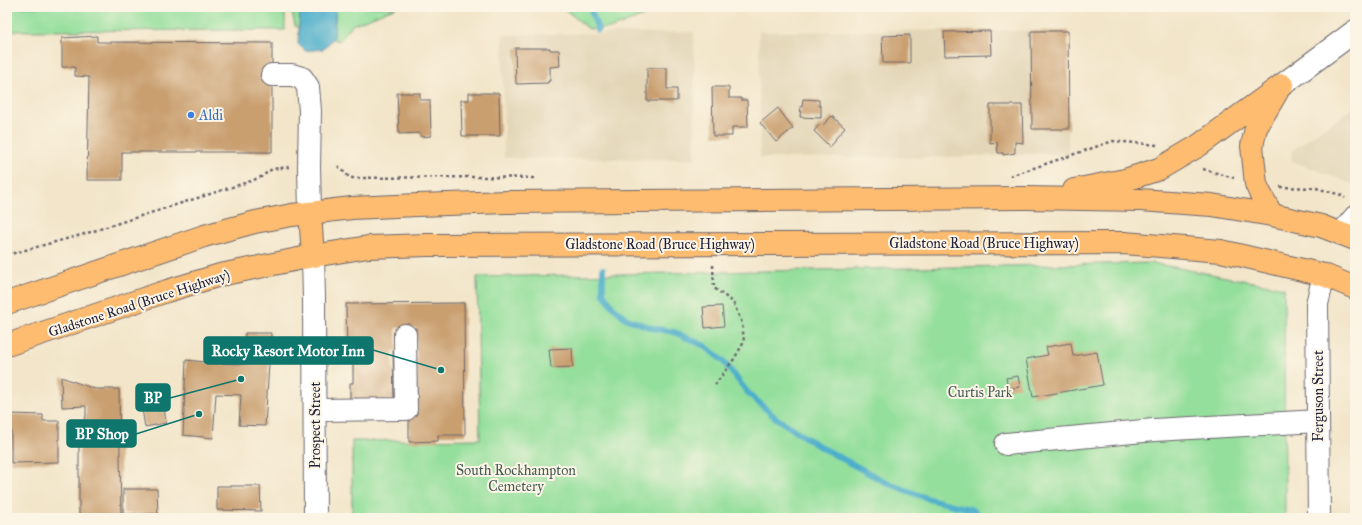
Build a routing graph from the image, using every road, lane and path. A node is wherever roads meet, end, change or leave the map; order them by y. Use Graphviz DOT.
graph roads {
  1 [pos="1355,31"];
  2 [pos="272,75"];
  3 [pos="1282,84"];
  4 [pos="1173,161"];
  5 [pos="338,166"];
  6 [pos="289,167"];
  7 [pos="1007,177"];
  8 [pos="542,179"];
  9 [pos="1256,184"];
  10 [pos="1025,198"];
  11 [pos="1351,208"];
  12 [pos="310,213"];
  13 [pos="1272,215"];
  14 [pos="1348,236"];
  15 [pos="7,255"];
  16 [pos="313,256"];
  17 [pos="713,263"];
  18 [pos="1324,275"];
  19 [pos="1355,288"];
  20 [pos="7,303"];
  21 [pos="405,335"];
  22 [pos="7,345"];
  23 [pos="715,385"];
  24 [pos="315,410"];
  25 [pos="1318,421"];
  26 [pos="1006,444"];
  27 [pos="316,518"];
  28 [pos="1319,518"];
  1 -- 3 [label="street"];
  2 -- 12 [label="street"];
  3 -- 4 [label="highway"];
  3 -- 9 [label="highway"];
  4 -- 7 [label="path"];
  4 -- 9 [label="path"];
  4 -- 10 [label="highway"];
  5 -- 8 [label="path"];
  6 -- 15 [label="path"];
  9 -- 11 [label="path"];
  9 -- 13 [label="highway"];
  10 -- 12 [label="highway"];
  10 -- 13 [label="highway"];
  11 -- 14 [label="street"];
  12 -- 16 [label="highway, Prospect Street"];
  12 -- 20 [label="highway"];
  13 -- 14 [label="highway"];
  16 -- 18 [label="highway, Gladstone Road (Bruce Highway)"];
  16 -- 22 [label="highway, Gladstone Road (Bruce Highway)"];
  16 -- 24 [label="street, Prospect Street"];
  17 -- 23 [label="path"];
  18 -- 19 [label="highway, Gladstone Road (Bruce Highway)"];
  18 -- 25 [label="street, Ferguson Street"];
  21 -- 24 [label="street"];
  24 -- 27 [label="street, Prospect Street"];
  25 -- 26 [label="street"];
  25 -- 28 [label="street, Ferguson Street"];
}
